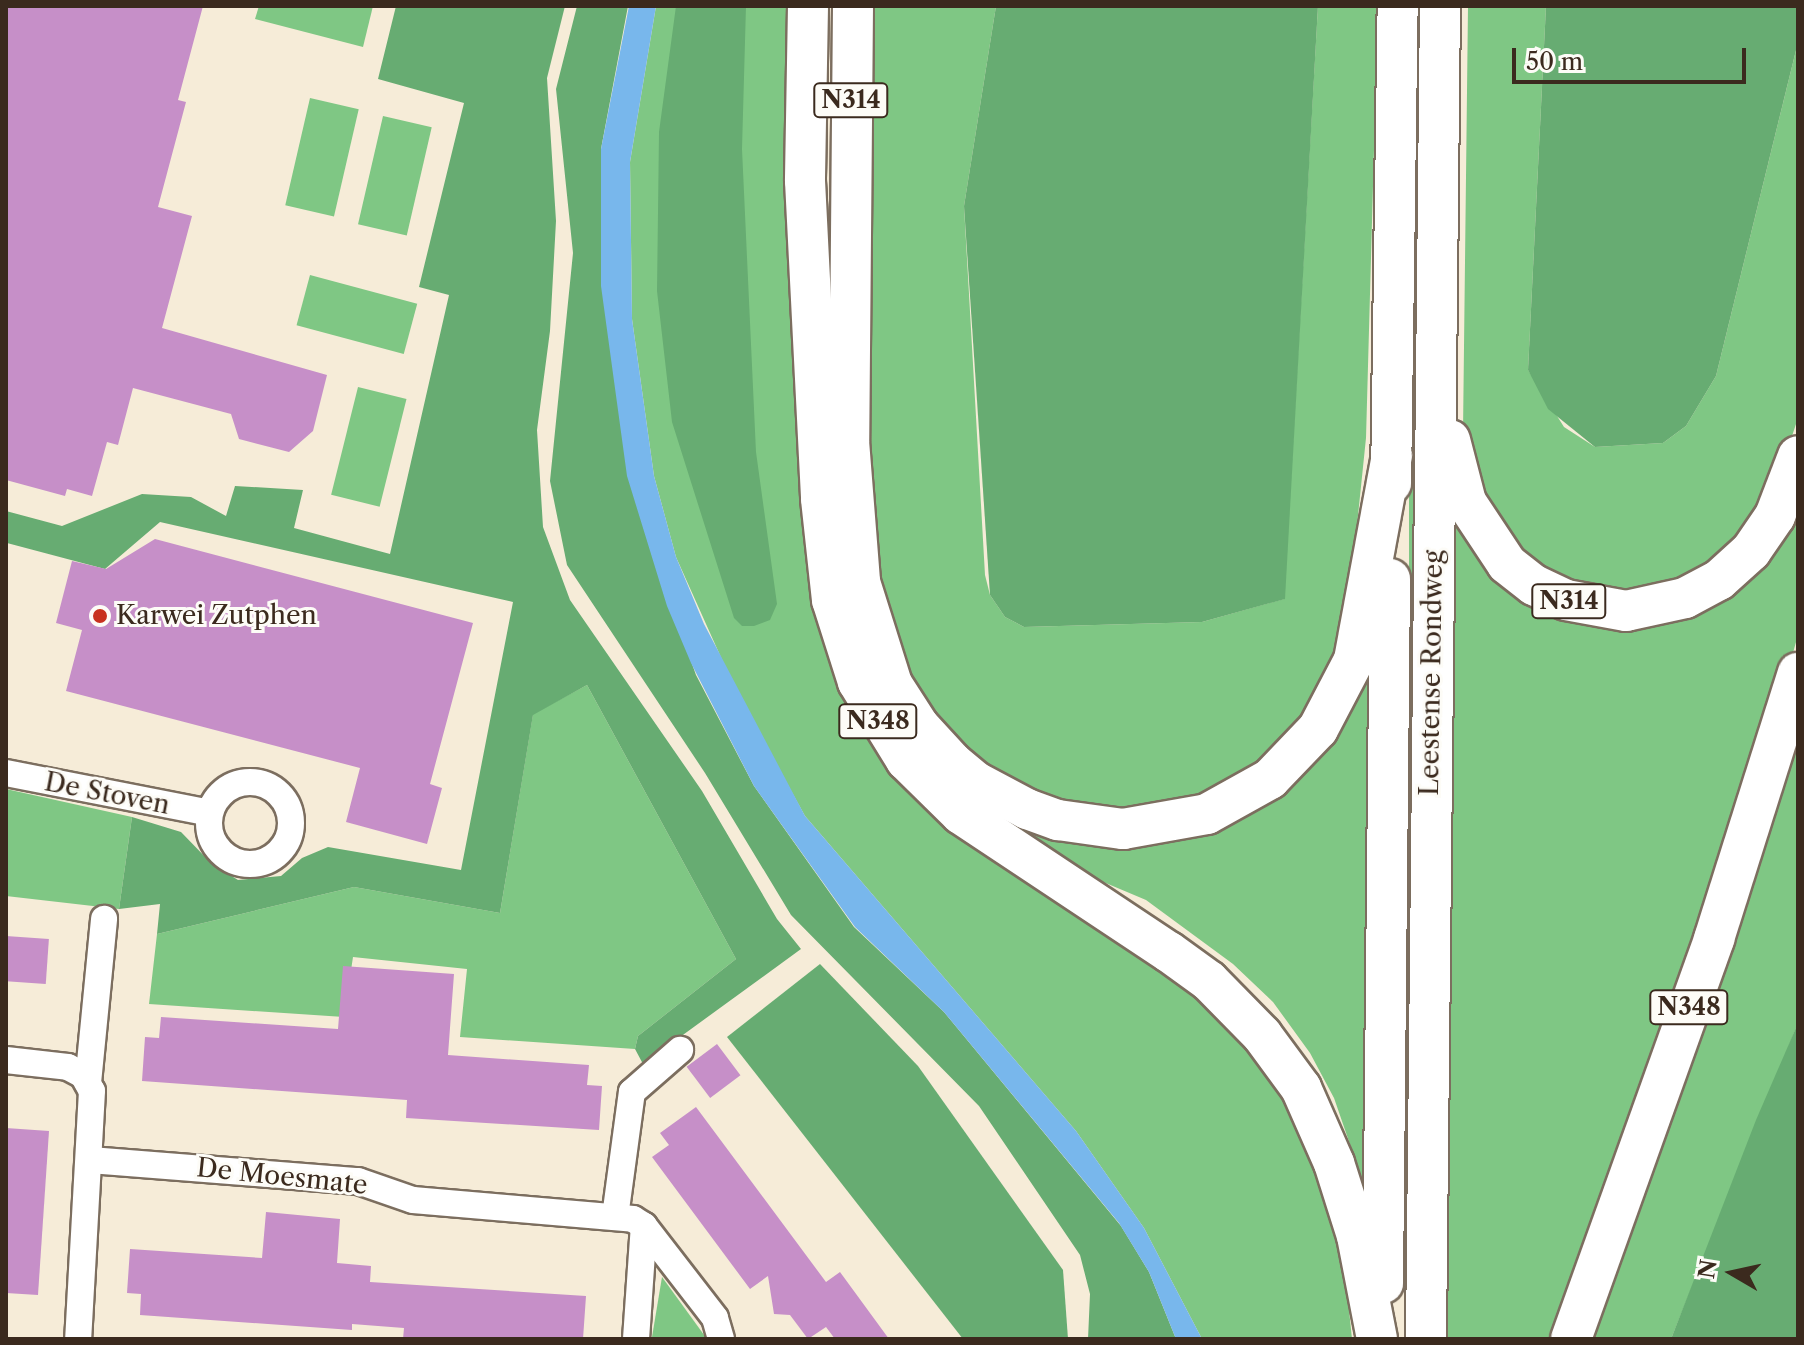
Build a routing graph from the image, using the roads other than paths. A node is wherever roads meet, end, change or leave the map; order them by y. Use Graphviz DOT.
graph roads {
  1 [pos="808,6"];
  2 [pos="853,6"];
  3 [pos="1398,6"];
  4 [pos="1440,6"];
  5 [pos="1437,345"];
  6 [pos="1392,455"];
  7 [pos="1798,456"];
  8 [pos="1798,673"];
  9 [pos="6,773"];
  10 [pos="209,813"];
  11 [pos="104,919"];
  12 [pos="680,1050"];
  13 [pos="6,1060"];
  14 [pos="88,1083"];
  15 [pos="90,1160"];
  16 [pos="615,1217"];
  17 [pos="644,1226"];
  18 [pos="728,1338"];
  19 [pos="78,1339"];
  20 [pos="636,1339"];
  21 [pos="1380,1339"];
  22 [pos="1426,1339"];
  23 [pos="1571,1339"];
  1 -- 21 [label="main road, N348"];
  2 -- 6 [label="main road, N314"];
  3 -- 6 [label="main road, Leestense Rondweg / N314"];
  4 -- 5 [label="main road, Leestense Rondweg / N314"];
  5 -- 7 [label="main road, N314"];
  5 -- 22 [label="main road, Leestense Rondweg"];
  6 -- 21 [label="main road, Leestense Rondweg / N348"];
  8 -- 23 [label="main road, N348"];
  9 -- 10 [label="street, De Stoven"];
  11 -- 14 [label="street"];
  12 -- 16 [label="street"];
  13 -- 14 [label="street"];
  14 -- 15 [label="street"];
  15 -- 16 [label="street, De Moesmate"];
  15 -- 19 [label="street"];
  16 -- 17 [label="street, De Moesmate"];
  17 -- 18 [label="street"];
  17 -- 20 [label="street"];
}
